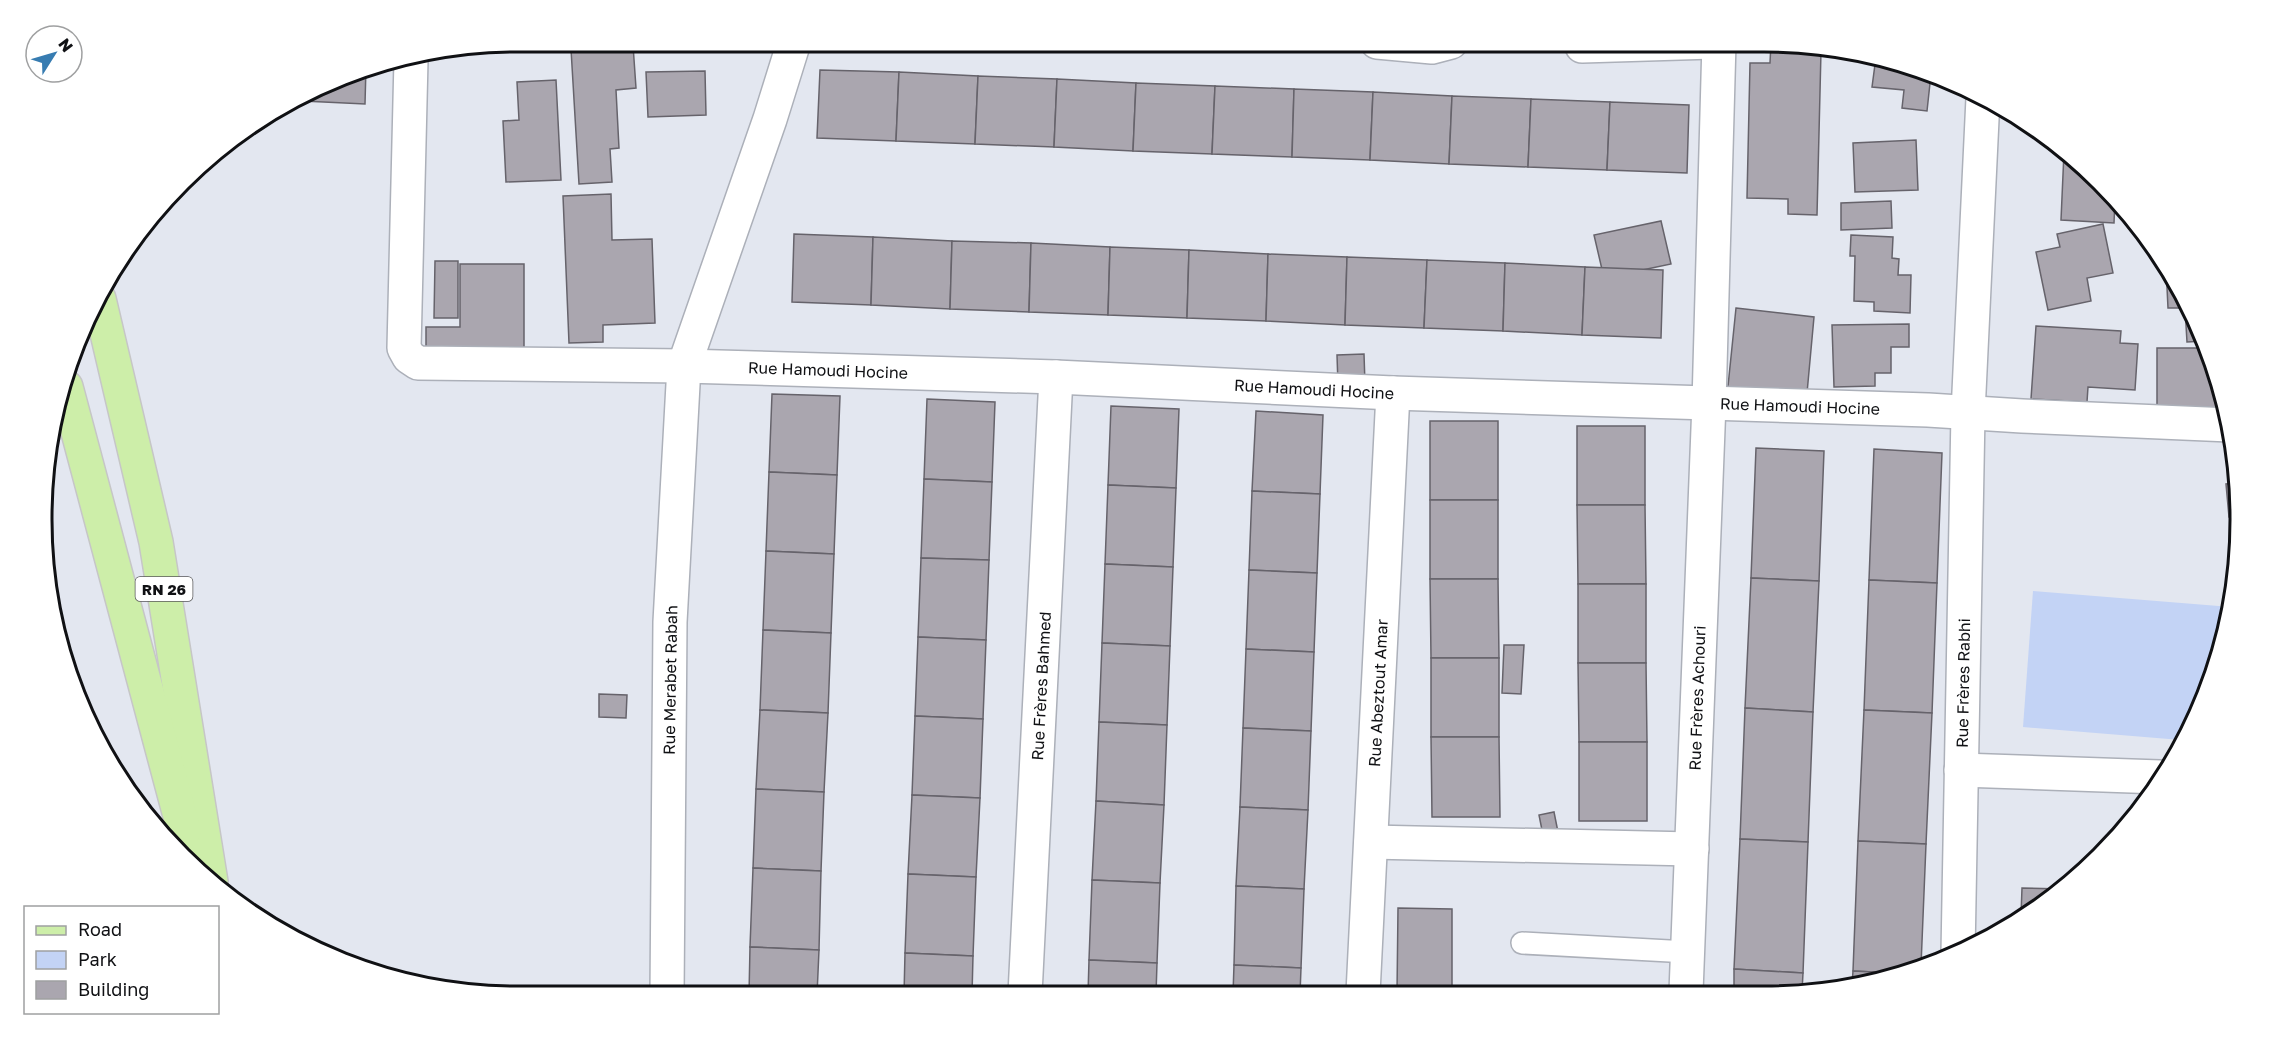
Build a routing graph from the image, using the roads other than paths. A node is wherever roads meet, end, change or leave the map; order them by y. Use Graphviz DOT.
graph roads {
  1 [pos="791,52"];
  2 [pos="1719,52"];
  3 [pos="411,65"];
  4 [pos="1983,108"];
  5 [pos="102,311"];
  6 [pos="684,366"];
  7 [pos="1056,377"];
  8 [pos="1393,393"];
  9 [pos="68,396"];
  10 [pos="1709,403"];
  11 [pos="1968,413"];
  12 [pos="2220,424"];
  13 [pos="1961,770"];
  14 [pos="2152,777"];
  15 [pos="1371,842"];
  16 [pos="188,848"];
  17 [pos="1692,849"];
  18 [pos="209,868"];
  19 [pos="1958,942"];
  20 [pos="1522,943"];
  21 [pos="1688,952"];
  22 [pos="667,986"];
  23 [pos="1025,986"];
  24 [pos="1363,986"];
  25 [pos="1686,986"];
  1 -- 6 [label="street, Rue Merabet Rabah"];
  2 -- 10 [label="street, Rue Frères Achouri"];
  3 -- 6 [label="street, Rue Hamoudi Hocine"];
  4 -- 11 [label="street, Rue Frères Rabhi"];
  5 -- 18 [label="main road, RN 26"];
  6 -- 7 [label="street, Rue Hamoudi Hocine"];
  6 -- 22 [label="street, Rue Merabet Rabah"];
  7 -- 8 [label="street, Rue Hamoudi Hocine"];
  7 -- 23 [label="street, Rue Frères Bahmed"];
  8 -- 10 [label="street, Rue Hamoudi Hocine"];
  8 -- 15 [label="street, Rue Abeztout Amar"];
  9 -- 16 [label="main road, RN 26"];
  10 -- 11 [label="street, Rue Hamoudi Hocine"];
  10 -- 17 [label="street, Rue Frères Achouri"];
  11 -- 12 [label="street, Rue Hamoudi Hocine"];
  11 -- 13 [label="street, Rue Frères Rabhi"];
  13 -- 14 [label="street"];
  13 -- 19 [label="street, Rue Frères Rabhi"];
  15 -- 17 [label="street"];
  15 -- 24 [label="street, Rue Abeztout Amar"];
  17 -- 21 [label="street, Rue Frères Achouri"];
  20 -- 21 [label="lane"];
  21 -- 25 [label="street, Rue Frères Achouri"];
}
